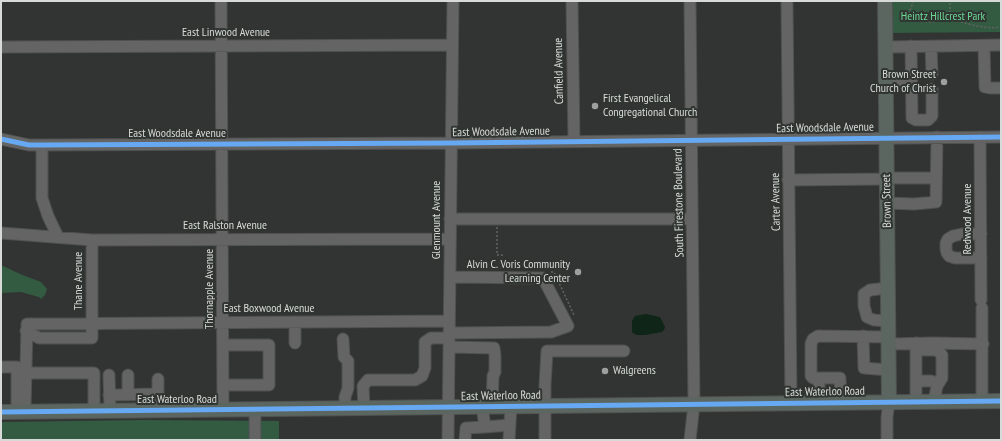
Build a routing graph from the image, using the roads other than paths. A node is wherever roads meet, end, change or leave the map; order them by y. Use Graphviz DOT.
graph roads {
  1 [pos="221,1"];
  2 [pos="453,1"];
  3 [pos="572,1"];
  4 [pos="690,1"];
  5 [pos="788,1"];
  6 [pos="885,1"];
  7 [pos="452,45"];
  8 [pos="1001,45"];
  9 [pos="221,46"];
  10 [pos="911,46"];
  11 [pos="931,46"];
  12 [pos="984,46"];
  13 [pos="1,47"];
  14 [pos="886,47"];
  15 [pos="932,74"];
  16 [pos="887,84"];
  17 [pos="911,84"];
  18 [pos="1001,88"];
  19 [pos="932,89"];
  20 [pos="922,120"];
  21 [pos="922,137"];
  22 [pos="936,137"];
  23 [pos="980,137"];
  24 [pos="1001,137"];
  25 [pos="887,138"];
  26 [pos="1,139"];
  27 [pos="788,139"];
  28 [pos="691,140"];
  29 [pos="574,141"];
  30 [pos="451,143"];
  31 [pos="222,144"];
  32 [pos="42,145"];
  33 [pos="887,178"];
  34 [pos="936,178"];
  35 [pos="788,180"];
  36 [pos="887,204"];
  37 [pos="686,219"];
  38 [pos="450,220"];
  39 [pos="1,233"];
  40 [pos="981,234"];
  41 [pos="58,237"];
  42 [pos="222,239"];
  43 [pos="449,239"];
  44 [pos="92,240"];
  45 [pos="981,258"];
  46 [pos="450,277"];
  47 [pos="888,288"];
  48 [pos="449,321"];
  49 [pos="889,321"];
  50 [pos="92,322"];
  51 [pos="295,322"];
  52 [pos="223,323"];
  53 [pos="26,331"];
  54 [pos="863,336"];
  55 [pos="343,339"];
  56 [pos="449,339"];
  57 [pos="889,340"];
  58 [pos="295,343"];
  59 [pos="983,344"];
  60 [pos="223,345"];
  61 [pos="916,347"];
  62 [pos="624,351"];
  63 [pos="1,368"];
  64 [pos="889,370"];
  65 [pos="26,373"];
  66 [pos="109,375"];
  67 [pos="128,375"];
  68 [pos="819,378"];
  69 [pos="158,379"];
  70 [pos="916,381"];
  71 [pos="939,383"];
  72 [pos="223,385"];
  73 [pos="158,394"];
  74 [pos="110,395"];
  75 [pos="128,395"];
  76 [pos="916,401"];
  77 [pos="934,401"];
  78 [pos="982,401"];
  79 [pos="1001,401"];
  80 [pos="841,402"];
  81 [pos="890,402"];
  82 [pos="791,403"];
  83 [pos="819,403"];
  84 [pos="694,404"];
  85 [pos="487,406"];
  86 [pos="511,406"];
  87 [pos="545,406"];
  88 [pos="449,407"];
  89 [pos="345,408"];
  90 [pos="364,408"];
  91 [pos="255,409"];
  92 [pos="110,410"];
  93 [pos="158,410"];
  94 [pos="223,410"];
  95 [pos="21,411"];
  96 [pos="94,411"];
  97 [pos="1,412"];
  98 [pos="510,425"];
  99 [pos="485,427"];
  100 [pos="255,440"];
  101 [pos="448,440"];
  102 [pos="465,440"];
  103 [pos="509,440"];
  104 [pos="545,440"];
  105 [pos="690,440"];
  106 [pos="887,440"];
  1 -- 9 [label="street, Thornapple Avenue"];
  2 -- 7 [label="street, Glenmount Avenue"];
  3 -- 29 [label="street, Canfield Avenue"];
  4 -- 28 [label="street, South Firestone Boulevard"];
  5 -- 27 [label="street, Carter Avenue"];
  6 -- 14 [label="main road, Brown Street"];
  7 -- 9 [label="street, East Linwood Avenue"];
  7 -- 30 [label="street, Glenmount Avenue"];
  8 -- 12 [label="street"];
  9 -- 13 [label="street, East Linwood Avenue"];
  9 -- 31 [label="street, Thornapple Avenue"];
  10 -- 11 [label="street"];
  10 -- 14 [label="street"];
  10 -- 17 [label="street"];
  11 -- 12 [label="street"];
  11 -- 15 [label="street"];
  12 -- 18 [label="street"];
  14 -- 16 [label="main road, Brown Street"];
  16 -- 17 [label="street"];
  16 -- 25 [label="main road, Brown Street"];
  17 -- 20 [label="street"];
  19 -- 20 [label="street"];
  20 -- 21 [label="street"];
  21 -- 22 [label="street, East Woodsdale Avenue"];
  21 -- 25 [label="street, East Woodsdale Avenue"];
  22 -- 23 [label="street, East Woodsdale Avenue"];
  22 -- 34 [label="street"];
  23 -- 24 [label="street, East Woodsdale Avenue"];
  23 -- 40 [label="street, Redwood Avenue"];
  25 -- 27 [label="street, East Woodsdale Avenue"];
  25 -- 33 [label="main road, Brown Street"];
  26 -- 32 [label="street, East Woodsdale Avenue"];
  27 -- 28 [label="street, East Woodsdale Avenue"];
  27 -- 35 [label="street, Carter Avenue"];
  28 -- 29 [label="street, East Woodsdale Avenue"];
  28 -- 37 [label="street, South Firestone Boulevard"];
  29 -- 30 [label="street, East Woodsdale Avenue"];
  30 -- 31 [label="street, East Woodsdale Avenue"];
  30 -- 38 [label="street, Glenmount Avenue"];
  31 -- 32 [label="street, East Woodsdale Avenue"];
  31 -- 42 [label="street, Thornapple Avenue"];
  32 -- 41 [label="street"];
  33 -- 34 [label="street"];
  33 -- 35 [label="street"];
  33 -- 36 [label="main road, Brown Street"];
  34 -- 36 [label="street"];
  35 -- 82 [label="street, Carter Avenue"];
  36 -- 47 [label="main road, Brown Street"];
  37 -- 38 [label="street"];
  37 -- 84 [label="street, South Firestone Boulevard"];
  38 -- 43 [label="street, Glenmount Avenue"];
  39 -- 41 [label="street, East Ralston Avenue"];
  40 -- 45 [label="street, Redwood Avenue"];
  40 -- 45 [label="street"];
  41 -- 44 [label="street, East Ralston Avenue"];
  42 -- 43 [label="street, East Ralston Avenue"];
  42 -- 44 [label="street, East Ralston Avenue"];
  42 -- 52 [label="street, Thornapple Avenue"];
  43 -- 46 [label="street, Glenmount Avenue"];
  44 -- 50 [label="street, Thane Avenue"];
  45 -- 59 [label="street, Redwood Avenue"];
  46 -- 48 [label="street, Glenmount Avenue"];
  46 -- 56 [label="street"];
  47 -- 49 [label="main road, Brown Street"];
  47 -- 49 [label="street"];
  48 -- 51 [label="street, East Boxwood Avenue"];
  48 -- 56 [label="street, Glenmount Avenue"];
  49 -- 57 [label="main road, Brown Street"];
  50 -- 52 [label="street, East Boxwood Avenue"];
  50 -- 53 [label="street, East Boxwood Avenue"];
  50 -- 53 [label="street, Thane Avenue"];
  51 -- 52 [label="street, East Boxwood Avenue"];
  51 -- 58 [label="street"];
  52 -- 60 [label="street, Thornapple Avenue"];
  53 -- 65 [label="street"];
  54 -- 57 [label="street"];
  54 -- 64 [label="street"];
  54 -- 68 [label="street"];
  55 -- 89 [label="street"];
  56 -- 85 [label="street"];
  56 -- 88 [label="street, Glenmount Avenue"];
  56 -- 90 [label="street"];
  57 -- 61 [label="street"];
  57 -- 64 [label="main road, Brown Street"];
  59 -- 61 [label="street"];
  59 -- 78 [label="street, Redwood Avenue"];
  60 -- 72 [label="street, Thornapple Avenue"];
  60 -- 72 [label="street"];
  61 -- 70 [label="street"];
  61 -- 71 [label="street"];
  62 -- 87 [label="street"];
  63 -- 95 [label="street"];
  64 -- 81 [label="main road, Brown Street"];
  65 -- 95 [label="street"];
  65 -- 96 [label="street"];
  66 -- 74 [label="street"];
  67 -- 75 [label="street"];
  68 -- 80 [label="street"];
  68 -- 83 [label="street"];
  69 -- 73 [label="street"];
  70 -- 71 [label="street"];
  70 -- 76 [label="street"];
  71 -- 77 [label="street"];
  72 -- 94 [label="street, Thornapple Avenue"];
  73 -- 75 [label="street"];
  73 -- 93 [label="street"];
  74 -- 75 [label="street"];
  74 -- 92 [label="street"];
  76 -- 77 [label="main road, East Waterloo Road"];
  76 -- 81 [label="main road, East Waterloo Road"];
  77 -- 78 [label="main road, East Waterloo Road"];
  78 -- 79 [label="main road, East Waterloo Road"];
  80 -- 81 [label="main road, East Waterloo Road"];
  80 -- 83 [label="main road, East Waterloo Road"];
  81 -- 106 [label="street"];
  82 -- 83 [label="main road, East Waterloo Road"];
  82 -- 84 [label="main road, East Waterloo Road"];
  84 -- 87 [label="main road, East Waterloo Road"];
  84 -- 105 [label="street, South Firestone Boulevard"];
  85 -- 86 [label="main road, East Waterloo Road"];
  85 -- 88 [label="main road, East Waterloo Road"];
  85 -- 99 [label="street"];
  86 -- 87 [label="main road, East Waterloo Road"];
  86 -- 98 [label="street"];
  87 -- 104 [label="street"];
  88 -- 90 [label="main road, East Waterloo Road"];
  88 -- 101 [label="street, Glenmount Avenue"];
  89 -- 90 [label="main road, East Waterloo Road"];
  89 -- 91 [label="main road, East Waterloo Road"];
  91 -- 94 [label="main road, East Waterloo Road"];
  91 -- 100 [label="street"];
  92 -- 93 [label="main road, East Waterloo Road"];
  92 -- 96 [label="main road, East Waterloo Road"];
  93 -- 94 [label="main road, East Waterloo Road"];
  95 -- 96 [label="main road, East Waterloo Road"];
  95 -- 97 [label="main road, East Waterloo Road"];
  98 -- 99 [label="street"];
  98 -- 103 [label="street"];
  99 -- 102 [label="street"];
}
